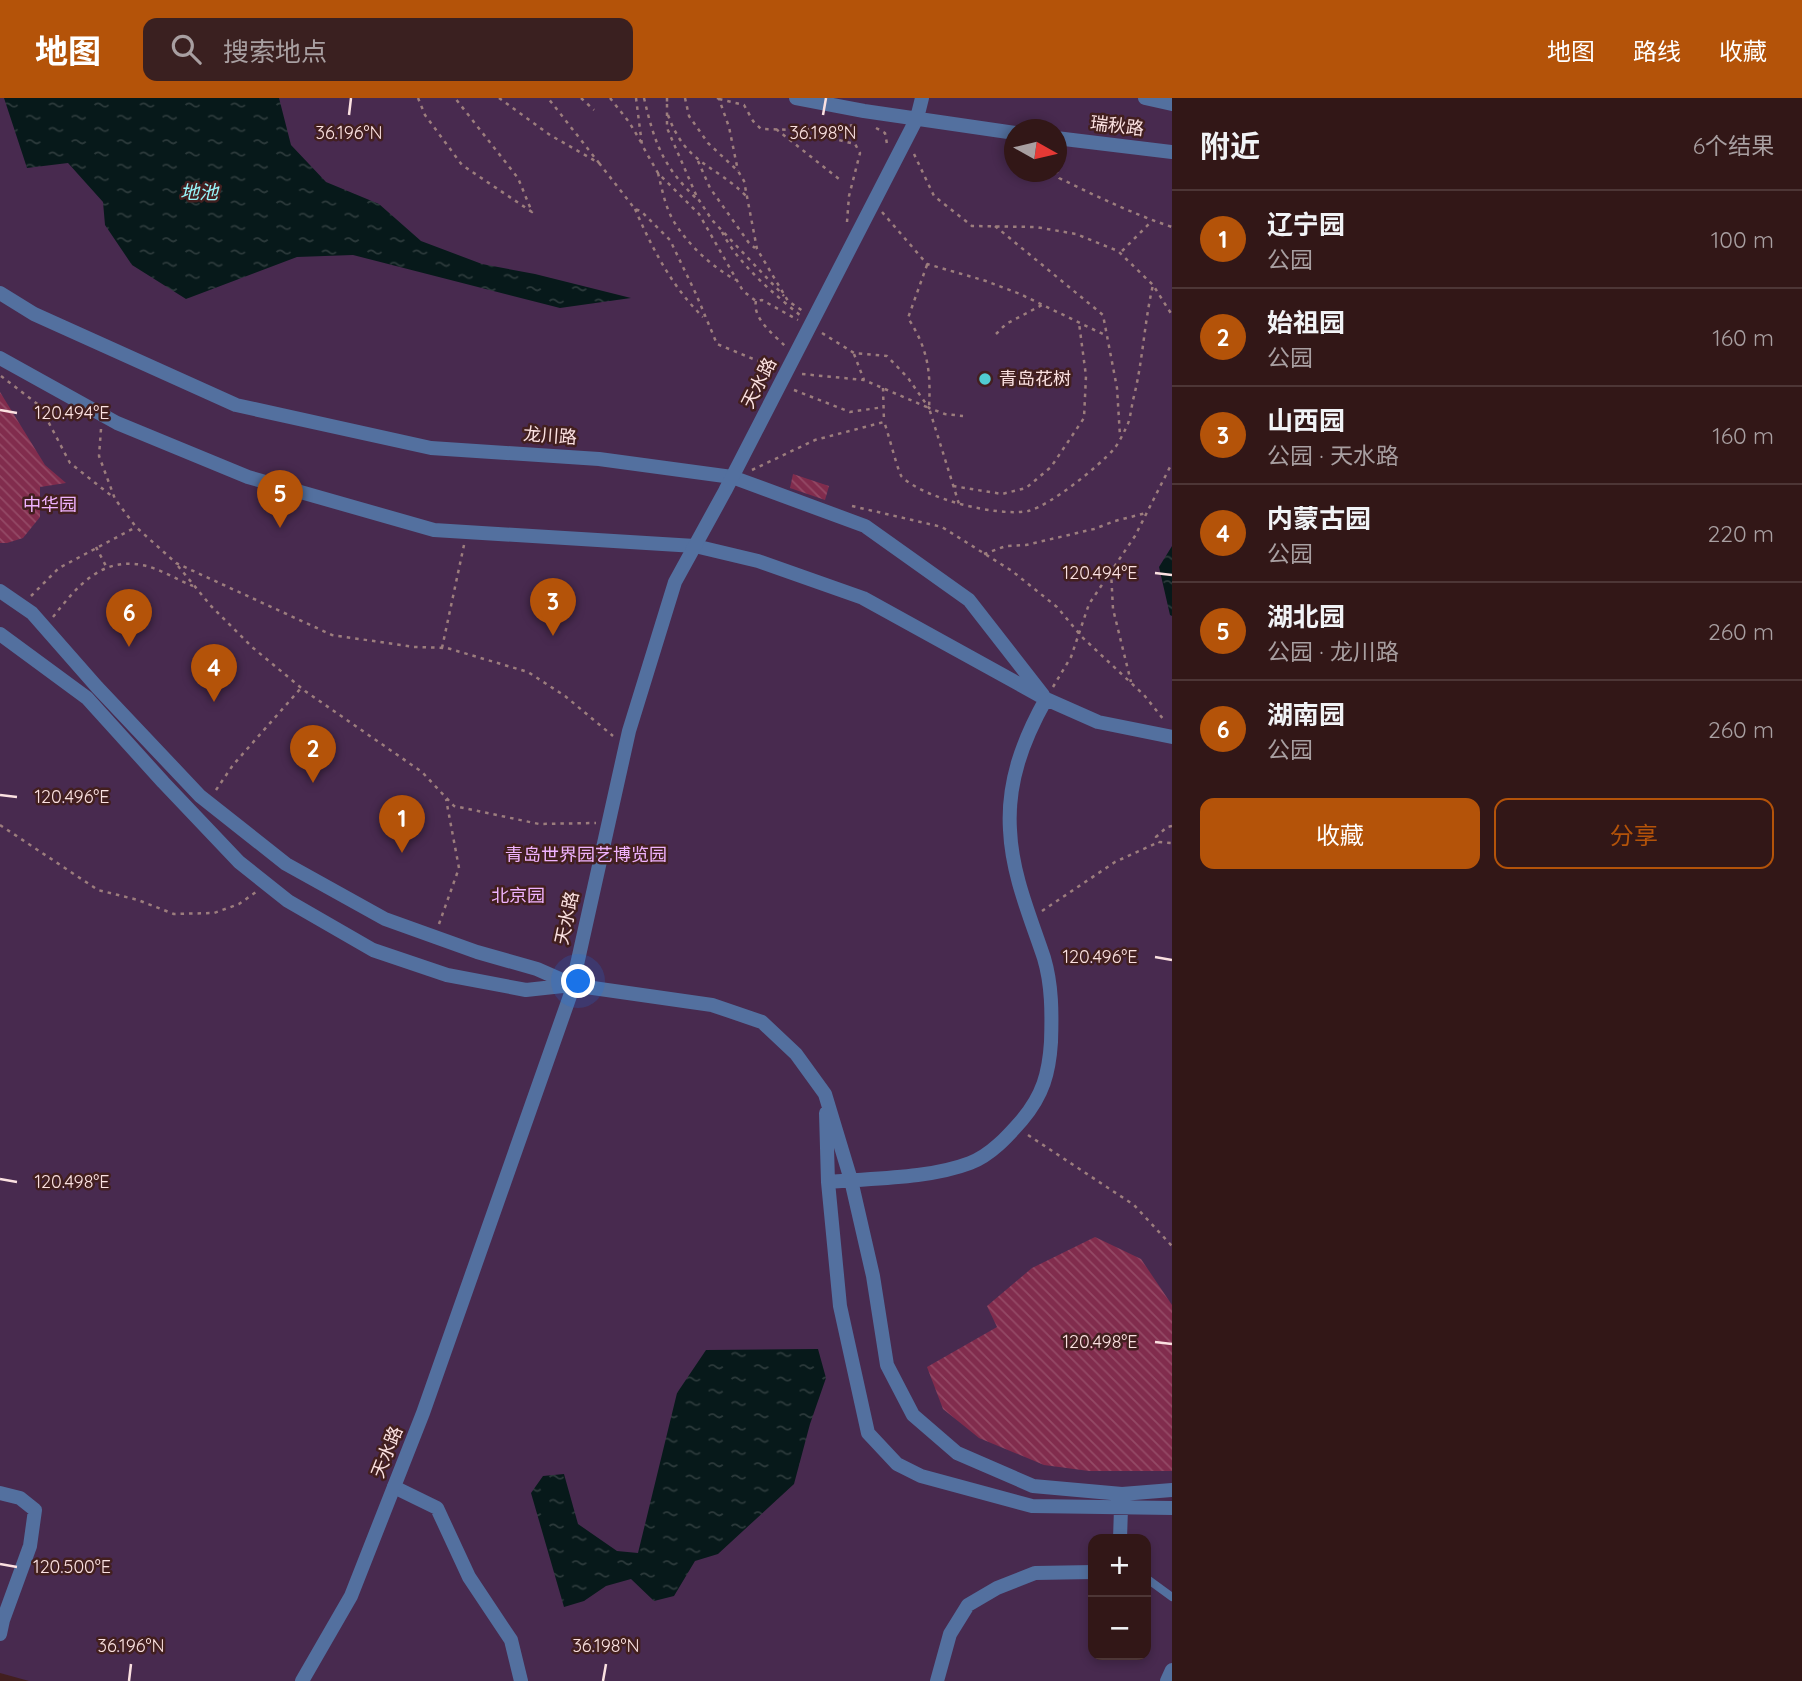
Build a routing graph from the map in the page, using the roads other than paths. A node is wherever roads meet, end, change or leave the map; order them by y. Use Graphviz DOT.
graph roads {
  1 [pos="796,98"];
  2 [pos="922,98"];
  3 [pos="1145,98"];
  4 [pos="1172,104"];
  5 [pos="917,118"];
  6 [pos="1004,131"];
  7 [pos="1067,139"];
  8 [pos="1172,152"];
  9 [pos="0,293"];
  10 [pos="0,358"];
  11 [pos="732,477"];
  12 [pos="695,545"];
  13 [pos="0,591"];
  14 [pos="0,634"];
  15 [pos="1046,699"];
  16 [pos="1172,737"];
  17 [pos="572,985"];
  18 [pos="825,1094"];
  19 [pos="851,1180"];
  20 [pos="828,1182"];
  21 [pos="394,1487"];
  22 [pos="1172,1490"];
  23 [pos="0,1493"];
  24 [pos="1121,1508"];
  25 [pos="1172,1508"];
  26 [pos="1121,1534"];
  27 [pos="1088,1572"];
  28 [pos="1151,1582"];
  29 [pos="1172,1597"];
  30 [pos="0,1634"];
  31 [pos="1172,1670"];
  32 [pos="302,1681"];
  33 [pos="521,1681"];
  34 [pos="937,1681"];
  35 [pos="1167,1681"];
  1 -- 5 [label="street"];
  2 -- 5 [label="street, 天水路"];
  3 -- 4 [label="street, 瑞秋路"];
  5 -- 6 [label="street"];
  5 -- 11 [label="street, 天水路"];
  7 -- 8 [label="street, 瑞秋路"];
  9 -- 11 [label="street, 龙川路"];
  10 -- 12 [label="street"];
  11 -- 12 [label="street, 天水路"];
  11 -- 15 [label="street, 龙川路"];
  12 -- 15 [label="street"];
  12 -- 17 [label="street, 天水路"];
  13 -- 17 [label="street"];
  14 -- 17 [label="street"];
  15 -- 16 [label="street"];
  15 -- 19 [label="street"];
  17 -- 18 [label="street"];
  17 -- 21 [label="street, 天水路"];
  18 -- 19 [label="street"];
  18 -- 20 [label="street"];
  19 -- 20 [label="street"];
  19 -- 22 [label="street"];
  20 -- 24 [label="street"];
  21 -- 32 [label="street, 天水路"];
  21 -- 33 [label="street"];
  23 -- 30 [label="street"];
  24 -- 25 [label="street"];
  24 -- 26 [label="street"];
  27 -- 34 [label="street"];
  28 -- 29 [label="lane"];
  31 -- 35 [label="street"];
}
